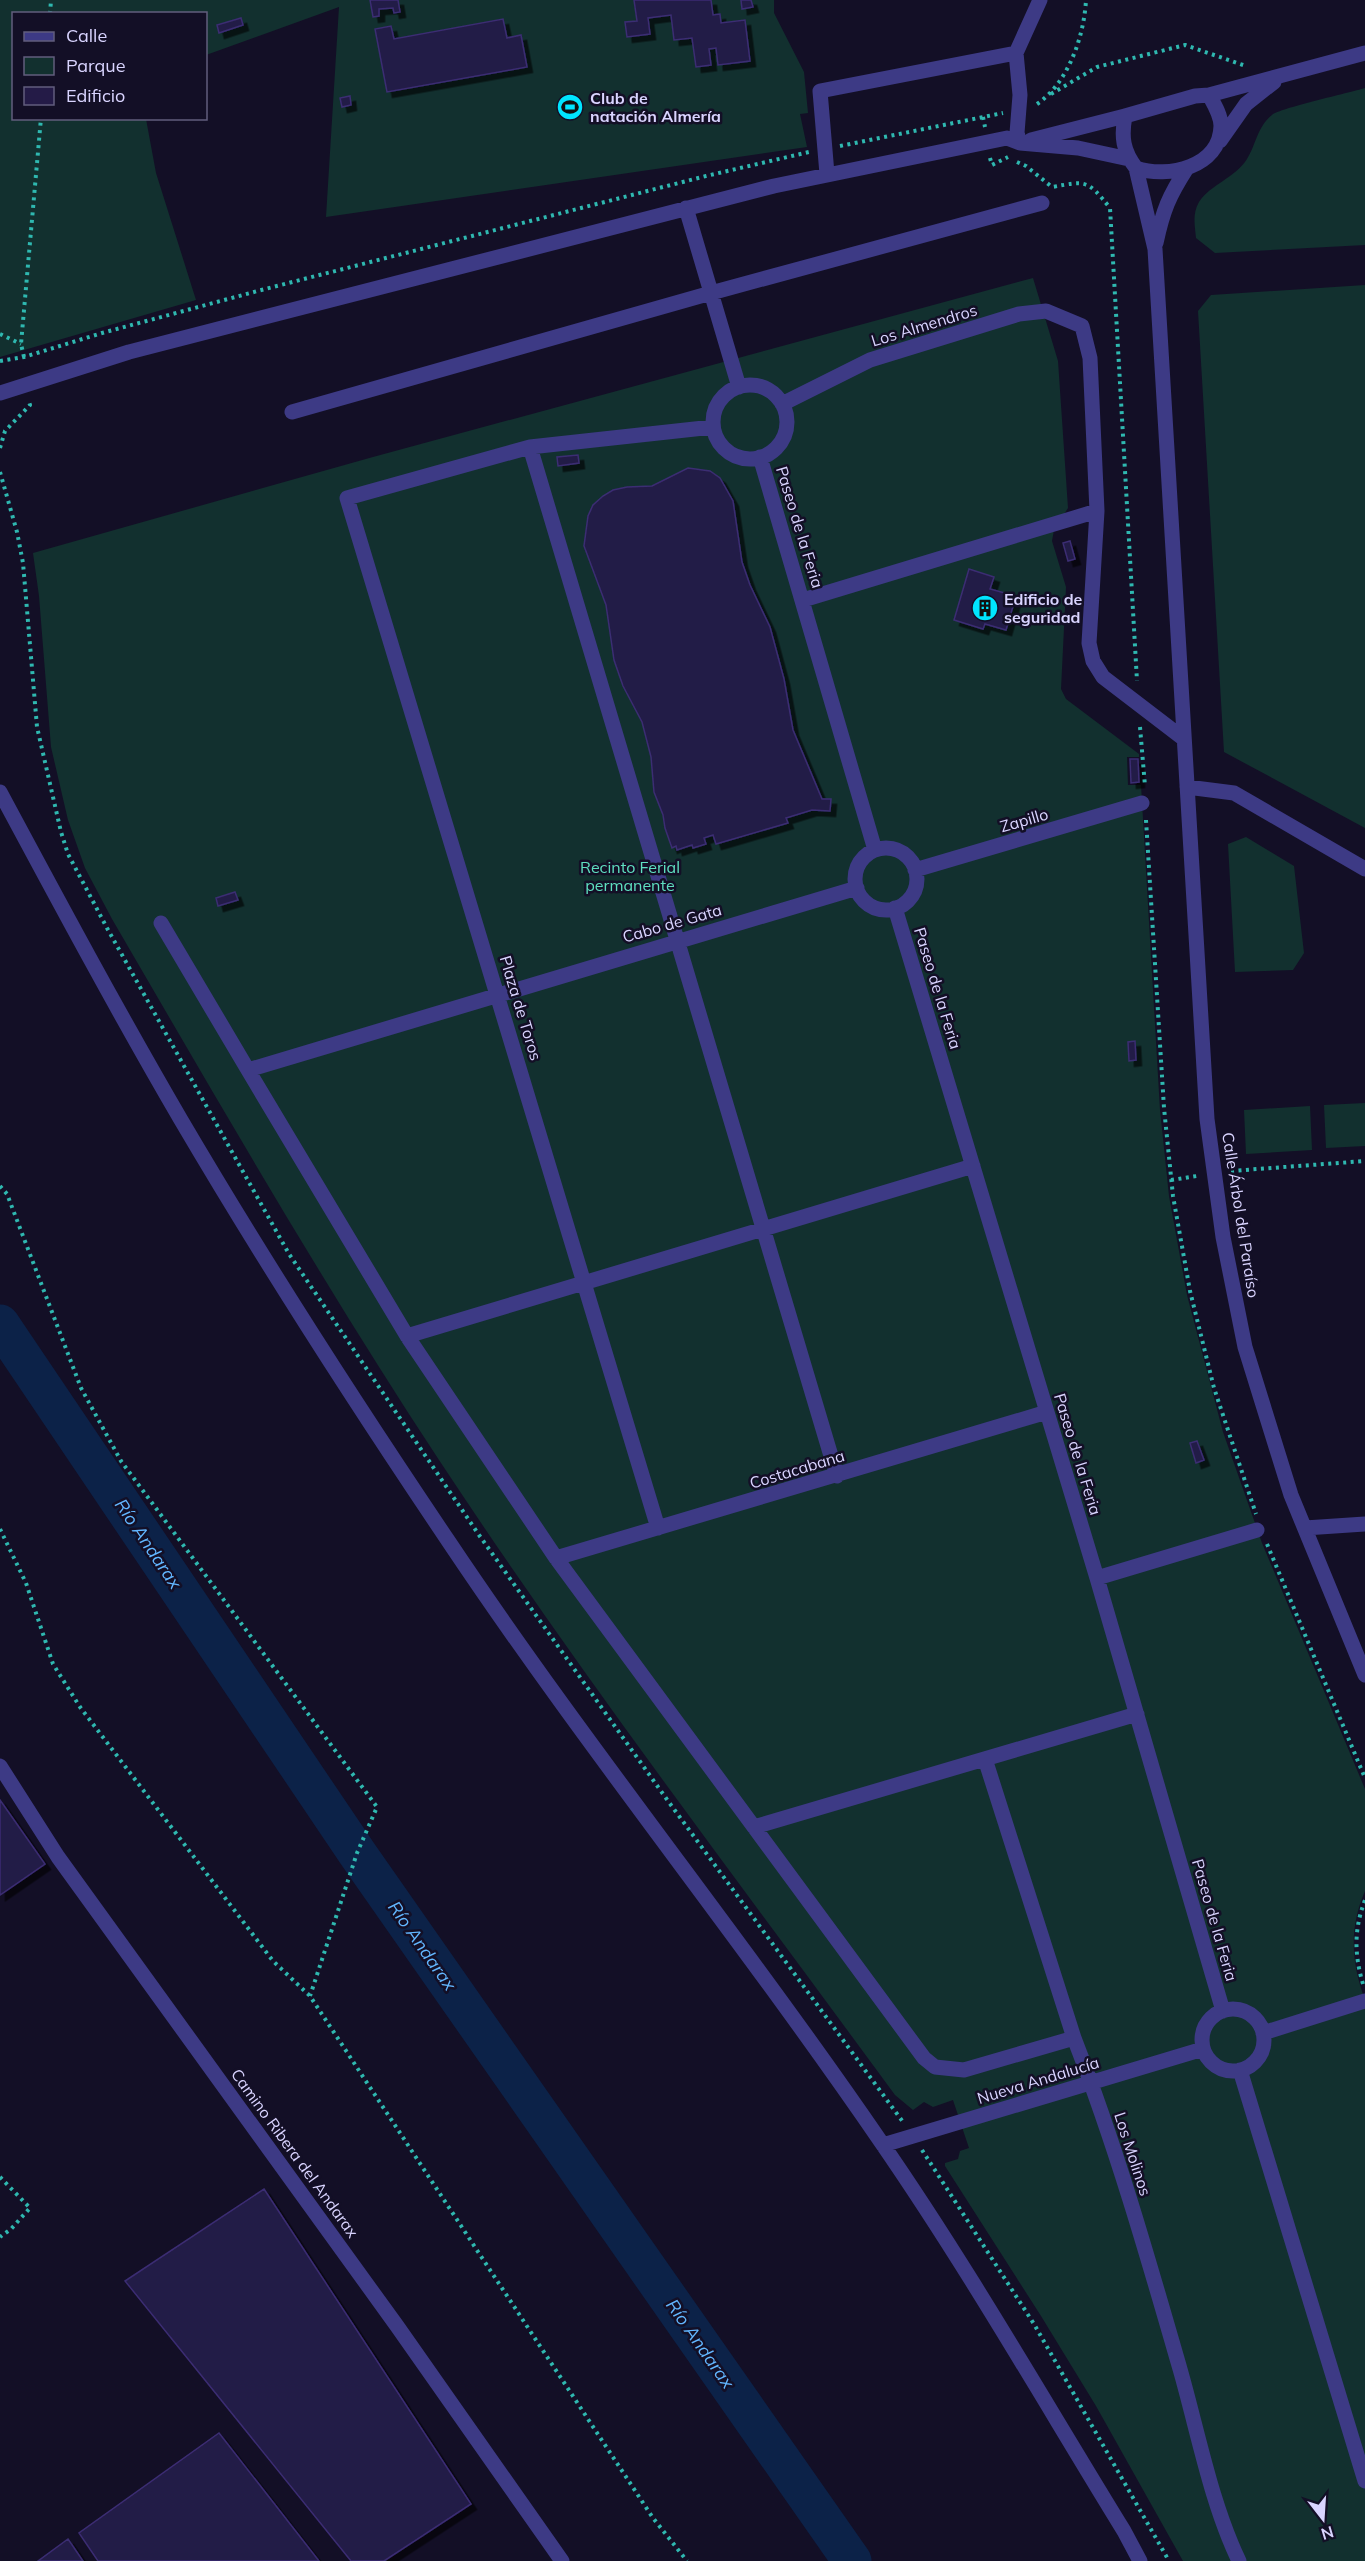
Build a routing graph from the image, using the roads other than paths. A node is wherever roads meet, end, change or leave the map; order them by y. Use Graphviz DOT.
graph roads {
  1 [pos="1040,0"];
  2 [pos="1016,53"];
  3 [pos="1365,53"];
  4 [pos="1287,74"];
  5 [pos="1209,95"];
  6 [pos="1125,116"];
  7 [pos="1020,143"];
  8 [pos="1216,146"];
  9 [pos="1133,164"];
  10 [pos="1187,168"];
  11 [pos="827,174"];
  12 [pos="1041,203"];
  13 [pos="686,208"];
  14 [pos="1155,249"];
  15 [pos="711,293"];
  16 [pos="739,387"];
  17 [pos="0,393"];
  18 [pos="782,404"];
  19 [pos="292,412"];
  20 [pos="713,427"];
  21 [pos="530,447"];
  22 [pos="760,457"];
  23 [pos="1096,510"];
  24 [pos="803,600"];
  25 [pos="1184,739"];
  26 [pos="1187,787"];
  27 [pos="0,792"];
  28 [pos="1142,803"];
  29 [pos="875,850"];
  30 [pos="1365,869"];
  31 [pos="915,870"];
  32 [pos="856,888"];
  33 [pos="895,908"];
  34 [pos="161,923"];
  35 [pos="676,941"];
  36 [pos="498,994"];
  37 [pos="248,1070"];
  38 [pos="973,1166"];
  39 [pos="763,1229"];
  40 [pos="583,1283"];
  41 [pos="407,1335"];
  42 [pos="1047,1412"];
  43 [pos="837,1476"];
  44 [pos="1365,1524"];
  45 [pos="658,1528"];
  46 [pos="1305,1528"];
  47 [pos="1257,1530"];
  48 [pos="556,1558"];
  49 [pos="1097,1578"];
  50 [pos="1365,1675"];
  51 [pos="1137,1714"];
  52 [pos="986,1759"];
  53 [pos="0,1766"];
  54 [pos="754,1827"];
  55 [pos="1365,2001"];
  56 [pos="1223,2011"];
  57 [pos="1263,2033"];
  58 [pos="1074,2038"];
  59 [pos="1203,2049"];
  60 [pos="1240,2070"];
  61 [pos="1091,2083"];
  62 [pos="883,2145"];
  63 [pos="1365,2481"];
  64 [pos="562,2561"];
  65 [pos="1140,2561"];
  66 [pos="1239,2561"];
  1 -- 2 [label="street"];
  2 -- 7 [label="street"];
  2 -- 11 [label="street"];
  3 -- 4 [label="street"];
  4 -- 5 [label="street"];
  4 -- 8 [label="street"];
  5 -- 6 [label="street"];
  5 -- 8 [label="street"];
  6 -- 7 [label="street"];
  6 -- 9 [label="street"];
  7 -- 9 [label="street"];
  7 -- 11 [label="street"];
  8 -- 10 [label="street"];
  9 -- 10 [label="street"];
  9 -- 14 [label="street"];
  10 -- 14 [label="street"];
  11 -- 13 [label="street"];
  12 -- 15 [label="street"];
  13 -- 15 [label="street"];
  13 -- 17 [label="street"];
  14 -- 25 [label="street, Calle Árbol del Paraíso"];
  15 -- 16 [label="street"];
  15 -- 19 [label="street"];
  16 -- 18 [label="street"];
  16 -- 20 [label="street"];
  18 -- 22 [label="street"];
  18 -- 23 [label="street, Los Almendros"];
  20 -- 21 [label="street"];
  20 -- 22 [label="street"];
  21 -- 35 [label="street"];
  21 -- 36 [label="street, Plaza de Toros"];
  22 -- 24 [label="street, Paseo de la Feria"];
  23 -- 24 [label="street"];
  23 -- 25 [label="street"];
  24 -- 29 [label="street, Paseo de la Feria"];
  25 -- 26 [label="street, Calle Árbol del Paraíso"];
  26 -- 30 [label="street"];
  26 -- 46 [label="street, Calle Árbol del Paraíso"];
  27 -- 62 [label="street"];
  28 -- 31 [label="street, Zapillo"];
  29 -- 31 [label="street"];
  29 -- 32 [label="street"];
  31 -- 33 [label="street"];
  32 -- 33 [label="street"];
  32 -- 35 [label="street, Cabo de Gata"];
  33 -- 38 [label="street, Paseo de la Feria"];
  34 -- 37 [label="street"];
  35 -- 36 [label="street, Cabo de Gata"];
  35 -- 39 [label="street"];
  36 -- 37 [label="street, Cabo de Gata"];
  36 -- 40 [label="street, Plaza de Toros"];
  37 -- 41 [label="street"];
  38 -- 39 [label="street"];
  38 -- 42 [label="street, Paseo de la Feria"];
  39 -- 40 [label="street"];
  39 -- 43 [label="street"];
  40 -- 41 [label="street"];
  40 -- 45 [label="street, Plaza de Toros"];
  41 -- 48 [label="street"];
  42 -- 43 [label="street, Costacabana"];
  42 -- 49 [label="street, Paseo de la Feria"];
  43 -- 45 [label="street, Costacabana"];
  44 -- 46 [label="street"];
  45 -- 48 [label="street, Costacabana"];
  46 -- 50 [label="street, Calle Árbol del Paraíso"];
  47 -- 49 [label="street"];
  48 -- 54 [label="street"];
  49 -- 51 [label="street, Paseo de la Feria"];
  51 -- 52 [label="street"];
  51 -- 56 [label="street, Paseo de la Feria"];
  52 -- 54 [label="street"];
  52 -- 58 [label="street, Los Molinos"];
  53 -- 64 [label="street, Camino Ribera del Andarax"];
  54 -- 58 [label="street"];
  55 -- 57 [label="street"];
  56 -- 57 [label="street"];
  56 -- 59 [label="street"];
  57 -- 60 [label="street"];
  58 -- 61 [label="street, Los Molinos"];
  59 -- 60 [label="street"];
  59 -- 61 [label="street, Nueva Andalucía"];
  60 -- 63 [label="street"];
  61 -- 62 [label="street, Nueva Andalucía"];
  61 -- 66 [label="street, Los Molinos"];
  62 -- 65 [label="street"];
}
